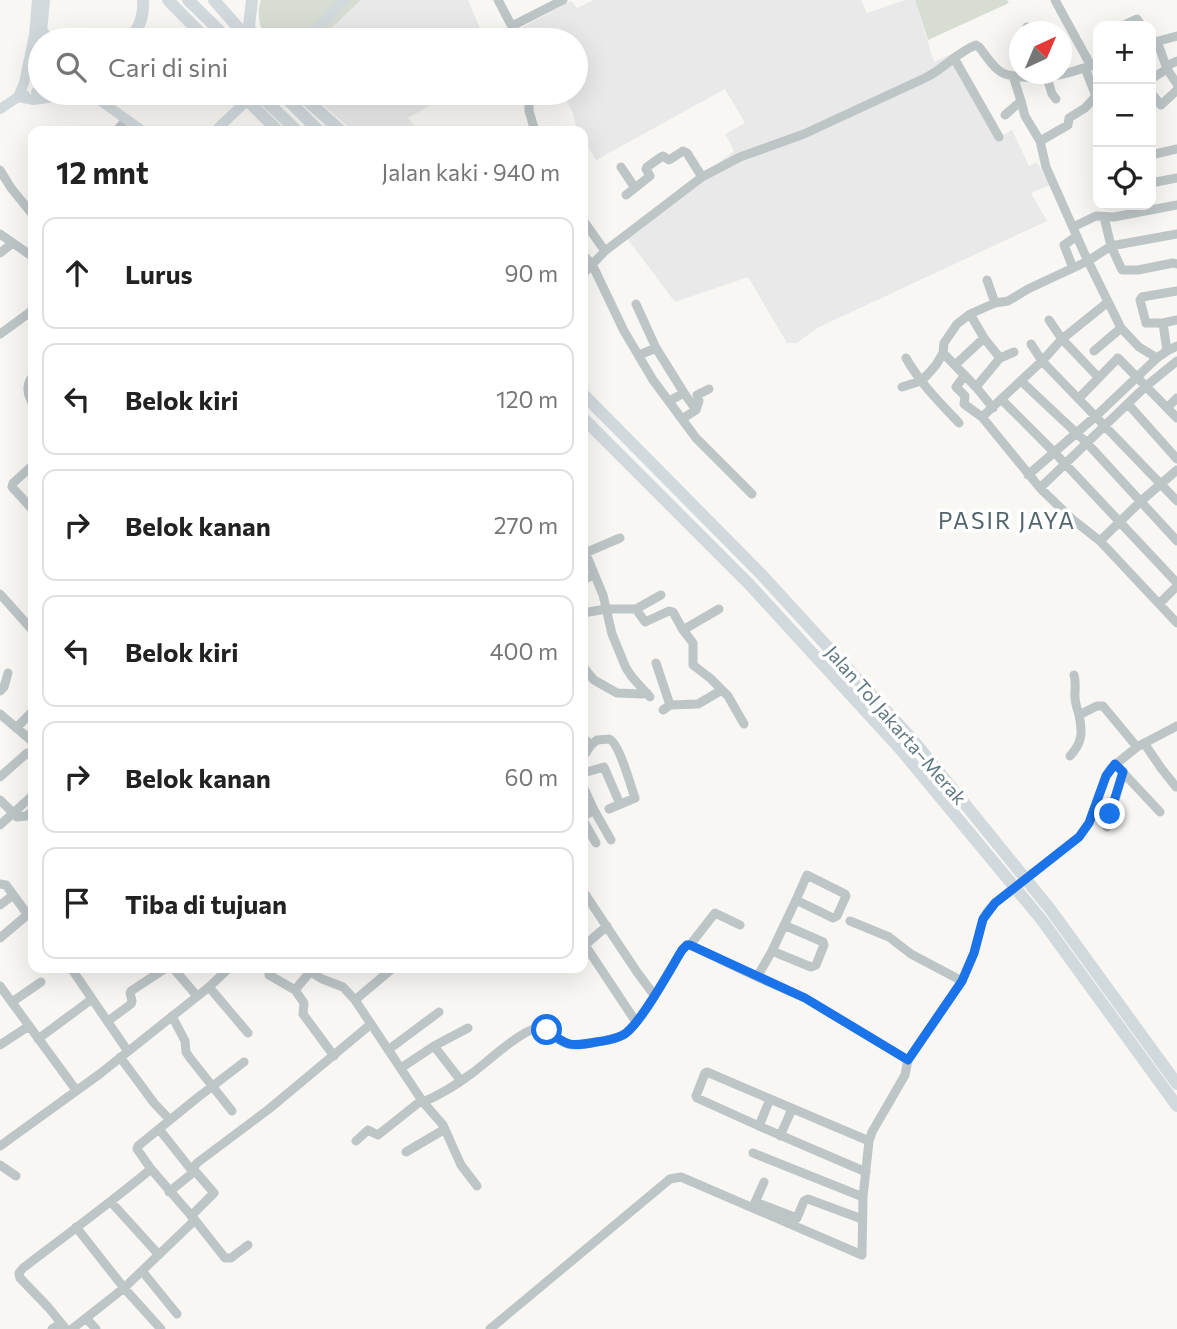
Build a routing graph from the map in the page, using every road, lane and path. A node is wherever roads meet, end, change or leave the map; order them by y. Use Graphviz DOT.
graph roads {
  1 [pos="37,0"];
  2 [pos="45,0"];
  3 [pos="143,0"];
  4 [pos="168,0"];
  5 [pos="188,0"];
  6 [pos="214,0"];
  7 [pos="252,0"];
  8 [pos="344,0"];
  9 [pos="498,0"];
  10 [pos="563,0"];
  11 [pos="1055,0"];
  12 [pos="512,26"];
  13 [pos="41,28"];
  14 [pos="43,28"];
  15 [pos="137,28"];
  16 [pos="195,28"];
  17 [pos="217,28"];
  18 [pos="240,28"];
  19 [pos="249,28"];
  20 [pos="317,28"];
  21 [pos="1177,36"];
  22 [pos="1156,40"];
  23 [pos="1156,47"];
  24 [pos="954,58"];
  25 [pos="1177,61"];
  26 [pos="1091,66"];
  27 [pos="1166,67"];
  28 [pos="1072,72"];
  29 [pos="28,73"];
  30 [pos="1009,75"];
  31 [pos="1156,75"];
  32 [pos="1016,84"];
  33 [pos="1046,84"];
  34 [pos="1095,84"];
  35 [pos="1177,84"];
  36 [pos="1177,90"];
  37 [pos="28,94"];
  38 [pos="18,97"];
  39 [pos="28,99"];
  40 [pos="1056,99"];
  41 [pos="1156,99"];
  42 [pos="1021,101"];
  43 [pos="1093,101"];
  44 [pos="105,105"];
  45 [pos="244,105"];
  46 [pos="252,105"];
  47 [pos="270,105"];
  48 [pos="293,105"];
  49 [pos="312,105"];
  50 [pos="529,105"];
  51 [pos="0,109"];
  52 [pos="1005,115"];
  53 [pos="127,119"];
  54 [pos="121,126"];
  55 [pos="137,126"];
  56 [pos="221,126"];
  57 [pos="273,126"];
  58 [pos="292,126"];
  59 [pos="314,126"];
  60 [pos="335,126"];
  61 [pos="534,126"];
  62 [pos="999,137"];
  63 [pos="1040,141"];
  64 [pos="1177,149"];
  65 [pos="1156,154"];
  66 [pos="621,167"];
  67 [pos="0,170"];
  68 [pos="702,177"];
  69 [pos="1177,178"];
  70 [pos="1156,182"];
  71 [pos="635,188"];
  72 [pos="626,195"];
  73 [pos="1177,205"];
  74 [pos="28,208"];
  75 [pos="1104,217"];
  76 [pos="588,227"];
  77 [pos="1075,231"];
  78 [pos="0,234"];
  79 [pos="1177,234"];
  80 [pos="13,243"];
  81 [pos="1111,246"];
  82 [pos="605,251"];
  83 [pos="0,254"];
  84 [pos="28,254"];
  85 [pos="588,260"];
  86 [pos="1088,261"];
  87 [pos="592,264"];
  88 [pos="1177,264"];
  89 [pos="588,268"];
  90 [pos="1073,268"];
  91 [pos="987,280"];
  92 [pos="1177,291"];
  93 [pos="1108,302"];
  94 [pos="995,303"];
  95 [pos="636,304"];
  96 [pos="28,314"];
  97 [pos="970,314"];
  98 [pos="1049,320"];
  99 [pos="1177,320"];
  100 [pos="1163,323"];
  101 [pos="1121,328"];
  102 [pos="0,334"];
  103 [pos="984,338"];
  104 [pos="1062,339"];
  105 [pos="1031,344"];
  106 [pos="1177,346"];
  107 [pos="656,348"];
  108 [pos="1094,351"];
  109 [pos="1167,351"];
  110 [pos="943,352"];
  111 [pos="1014,352"];
  112 [pos="639,355"];
  113 [pos="906,358"];
  114 [pos="1000,358"];
  115 [pos="1157,358"];
  116 [pos="1177,360"];
  117 [pos="1042,361"];
  118 [pos="956,365"];
  119 [pos="965,375"];
  120 [pos="1098,377"];
  121 [pos="1136,378"];
  122 [pos="921,381"];
  123 [pos="1021,381"];
  124 [pos="902,387"];
  125 [pos="976,387"];
  126 [pos="1146,387"];
  127 [pos="709,390"];
  128 [pos="684,393"];
  129 [pos="1079,398"];
  130 [pos="1177,398"];
  131 [pos="588,399"];
  132 [pos="1001,399"];
  133 [pos="669,401"];
  134 [pos="1128,404"];
  135 [pos="993,408"];
  136 [pos="1167,408"];
  137 [pos="696,410"];
  138 [pos="1096,416"];
  139 [pos="982,417"];
  140 [pos="1177,418"];
  141 [pos="682,419"];
  142 [pos="588,423"];
  143 [pos="959,423"];
  144 [pos="1105,425"];
  145 [pos="1076,433"];
  146 [pos="1086,442"];
  147 [pos="1055,453"];
  148 [pos="1177,459"];
  149 [pos="1066,465"];
  150 [pos="28,470"];
  151 [pos="1177,470"];
  152 [pos="1028,475"];
  153 [pos="1161,484"];
  154 [pos="1040,488"];
  155 [pos="752,494"];
  156 [pos="1141,501"];
  157 [pos="1177,501"];
  158 [pos="28,505"];
  159 [pos="1120,523"];
  160 [pos="620,538"];
  161 [pos="1100,541"];
  162 [pos="1177,541"];
  163 [pos="588,549"];
  164 [pos="588,560"];
  165 [pos="594,575"];
  166 [pos="588,578"];
  167 [pos="1177,585"];
  168 [pos="661,595"];
  169 [pos="1,599"];
  170 [pos="1159,604"];
  171 [pos="606,609"];
  172 [pos="636,609"];
  173 [pos="719,609"];
  174 [pos="588,611"];
  175 [pos="1177,622"];
  176 [pos="28,626"];
  177 [pos="683,630"];
  178 [pos="656,663"];
  179 [pos="8,673"];
  180 [pos="588,673"];
  181 [pos="1074,675"];
  182 [pos="722,690"];
  183 [pos="0,691"];
  184 [pos="0,714"];
  185 [pos="28,715"];
  186 [pos="1079,715"];
  187 [pos="744,724"];
  188 [pos="1177,726"];
  189 [pos="16,728"];
  190 [pos="28,738"];
  191 [pos="588,742"];
  192 [pos="591,745"];
  193 [pos="1140,745"];
  194 [pos="588,750"];
  195 [pos="28,754"];
  196 [pos="1070,756"];
  197 [pos="1115,764"];
  198 [pos="588,772"];
  199 [pos="1123,772"];
  200 [pos="0,777"];
  201 [pos="1176,787"];
  202 [pos="588,797"];
  203 [pos="28,799"];
  204 [pos="0,800"];
  205 [pos="620,804"];
  206 [pos="609,809"];
  207 [pos="594,810"];
  208 [pos="1160,812"];
  209 [pos="12,813"];
  210 [pos="588,814"];
  211 [pos="28,815"];
  212 [pos="0,825"];
  213 [pos="1107,827"];
  214 [pos="588,828"];
  215 [pos="611,840"];
  216 [pos="596,843"];
  217 [pos="0,884"];
  218 [pos="12,896"];
  219 [pos="588,898"];
  220 [pos="796,900"];
  221 [pos="0,905"];
  222 [pos="28,908"];
  223 [pos="28,914"];
  224 [pos="850,921"];
  225 [pos="740,925"];
  226 [pos="784,925"];
  227 [pos="607,926"];
  228 [pos="0,938"];
  229 [pos="588,941"];
  230 [pos="690,945"];
  231 [pos="588,950"];
  232 [pos="772,951"];
  233 [pos="74,973"];
  234 [pos="158,973"];
  235 [pos="180,973"];
  236 [pos="224,973"];
  237 [pos="305,973"];
  238 [pos="312,973"];
  239 [pos="387,973"];
  240 [pos="269,975"];
  241 [pos="757,977"];
  242 [pos="962,981"];
  243 [pos="41,982"];
  244 [pos="0,986"];
  245 [pos="209,987"];
  246 [pos="295,990"];
  247 [pos="654,995"];
  248 [pos="197,996"];
  249 [pos="92,999"];
  250 [pos="355,1000"];
  251 [pos="12,1002"];
  252 [pos="439,1012"];
  253 [pos="172,1016"];
  254 [pos="108,1021"];
  255 [pos="636,1022"];
  256 [pos="371,1024"];
  257 [pos="29,1026"];
  258 [pos="468,1028"];
  259 [pos="248,1033"];
  260 [pos="38,1039"];
  261 [pos="0,1045"];
  262 [pos="434,1046"];
  263 [pos="388,1050"];
  264 [pos="124,1054"];
  265 [pos="334,1056"];
  266 [pos="908,1060"];
  267 [pos="244,1062"];
  268 [pos="401,1068"];
  269 [pos="461,1081"];
  270 [pos="1177,1084"];
  271 [pos="212,1087"];
  272 [pos="76,1090"];
  273 [pos="771,1099"];
  274 [pos="423,1101"];
  275 [pos="1177,1106"];
  276 [pos="792,1109"];
  277 [pos="232,1111"];
  278 [pos="170,1120"];
  279 [pos="759,1126"];
  280 [pos="159,1129"];
  281 [pos="445,1129"];
  282 [pos="780,1136"];
  283 [pos="356,1141"];
  284 [pos="869,1141"];
  285 [pos="0,1146"];
  286 [pos="406,1152"];
  287 [pos="752,1153"];
  288 [pos="0,1164"];
  289 [pos="151,1169"];
  290 [pos="194,1171"];
  291 [pos="866,1172"];
  292 [pos="16,1176"];
  293 [pos="764,1182"];
  294 [pos="477,1186"];
  295 [pos="169,1192"];
  296 [pos="863,1197"];
  297 [pos="111,1202"];
  298 [pos="754,1205"];
  299 [pos="193,1218"];
  300 [pos="862,1219"];
  301 [pos="76,1227"];
  302 [pos="248,1245"];
  303 [pos="159,1255"];
  304 [pos="142,1271"];
  305 [pos="124,1288"];
  306 [pos="177,1314"];
  307 [pos="86,1318"];
  308 [pos="63,1326"];
  309 [pos="52,1329"];
  310 [pos="72,1329"];
  311 [pos="96,1329"];
  312 [pos="161,1329"];
  313 [pos="490,1329"];
  1 -- 13 [label="main road"];
  2 -- 14 [label="main road"];
  3 -- 15 [label="highway"];
  4 -- 16 [label="highway"];
  5 -- 17 [label="highway"];
  6 -- 18 [label="highway"];
  7 -- 19 [label="highway"];
  8 -- 20 [label="main road"];
  9 -- 12 [label="street"];
  10 -- 12 [label="street"];
  11 -- 26 [label="street"];
  21 -- 22 [label="street"];
  23 -- 27 [label="street"];
  24 -- 30 [label="street"];
  24 -- 62 [label="street"];
  24 -- 68 [label="street"];
  25 -- 27 [label="street"];
  26 -- 28 [label="street"];
  26 -- 34 [label="street"];
  27 -- 31 [label="street"];
  27 -- 35 [label="street"];
  29 -- 38 [label="main road"];
  32 -- 42 [label="street"];
  33 -- 40 [label="street"];
  36 -- 41 [label="street"];
  37 -- 38 [label="main road"];
  38 -- 39 [label="main road"];
  38 -- 51 [label="main road"];
  42 -- 52 [label="street"];
  42 -- 63 [label="street"];
  43 -- 63 [label="street"];
  44 -- 53 [label="main road"];
  45 -- 56 [label="main road"];
  46 -- 57 [label="highway"];
  47 -- 58 [label="highway"];
  48 -- 59 [label="highway"];
  49 -- 60 [label="highway"];
  50 -- 61 [label="street"];
  53 -- 54 [label="street"];
  53 -- 55 [label="main road"];
  63 -- 77 [label="street"];
  64 -- 65 [label="street"];
  66 -- 71 [label="street"];
  67 -- 74 [label="street"];
  68 -- 71 [label="street"];
  68 -- 82 [label="street"];
  69 -- 70 [label="street"];
  71 -- 72 [label="street"];
  73 -- 75 [label="street"];
  75 -- 77 [label="street"];
  75 -- 81 [label="street"];
  76 -- 82 [label="street"];
  77 -- 86 [label="street"];
  77 -- 90 [label="street"];
  78 -- 80 [label="street"];
  79 -- 81 [label="street"];
  80 -- 83 [label="street"];
  80 -- 84 [label="street"];
  81 -- 86 [label="street"];
  81 -- 88 [label="street"];
  82 -- 87 [label="street"];
  85 -- 87 [label="street"];
  86 -- 90 [label="street"];
  86 -- 93 [label="street"];
  87 -- 89 [label="street"];
  87 -- 112 [label="street"];
  90 -- 94 [label="street"];
  91 -- 94 [label="street"];
  92 -- 100 [label="street"];
  93 -- 101 [label="street"];
  93 -- 104 [label="street"];
  94 -- 97 [label="street"];
  95 -- 107 [label="street"];
  96 -- 102 [label="street"];
  97 -- 103 [label="street"];
  97 -- 110 [label="street"];
  98 -- 104 [label="street"];
  99 -- 100 [label="street"];
  100 -- 109 [label="street"];
  101 -- 108 [label="street"];
  101 -- 115 [label="street"];
  103 -- 114 [label="street"];
  103 -- 118 [label="street"];
  104 -- 117 [label="street"];
  104 -- 120 [label="street"];
  105 -- 117 [label="street"];
  106 -- 109 [label="street"];
  107 -- 112 [label="street"];
  107 -- 128 [label="street"];
  109 -- 115 [label="street"];
  110 -- 118 [label="street"];
  110 -- 122 [label="street"];
  111 -- 114 [label="street"];
  112 -- 133 [label="street"];
  113 -- 122 [label="street"];
  114 -- 125 [label="street"];
  115 -- 121 [label="street"];
  116 -- 126 [label="street"];
  117 -- 123 [label="street"];
  117 -- 129 [label="street"];
  118 -- 119 [label="street"];
  119 -- 125 [label="street"];
  119 -- 139 [label="street"];
  120 -- 121 [label="street"];
  120 -- 129 [label="street"];
  121 -- 126 [label="street"];
  121 -- 138 [label="street"];
  122 -- 124 [label="street"];
  122 -- 143 [label="street"];
  123 -- 132 [label="street"];
  123 -- 145 [label="street"];
  125 -- 135 [label="street"];
  126 -- 134 [label="street"];
  126 -- 136 [label="street"];
  127 -- 137 [label="street"];
  128 -- 133 [label="street"];
  128 -- 137 [label="street"];
  129 -- 138 [label="street"];
  130 -- 136 [label="street"];
  131 -- 270 [label="highway, Jalan Tol Jakarta–Merak"];
  132 -- 135 [label="street"];
  132 -- 147 [label="street"];
  133 -- 141 [label="street"];
  134 -- 144 [label="street"];
  134 -- 148 [label="street"];
  135 -- 139 [label="street"];
  136 -- 140 [label="street"];
  137 -- 141 [label="street"];
  138 -- 144 [label="street"];
  138 -- 145 [label="street"];
  139 -- 152 [label="street"];
  141 -- 155 [label="street"];
  142 -- 275 [label="highway, Jalan Tol Jakarta–Merak"];
  144 -- 146 [label="street"];
  144 -- 153 [label="street"];
  145 -- 146 [label="street"];
  145 -- 147 [label="street"];
  146 -- 149 [label="street"];
  146 -- 156 [label="street"];
  147 -- 149 [label="street"];
  147 -- 152 [label="street"];
  149 -- 154 [label="street"];
  149 -- 159 [label="street"];
  150 -- 158 [label="street"];
  151 -- 153 [label="street"];
  152 -- 154 [label="street"];
  153 -- 156 [label="street"];
  153 -- 157 [label="street"];
  154 -- 161 [label="street"];
  156 -- 159 [label="street"];
  156 -- 162 [label="street"];
  159 -- 161 [label="street"];
  159 -- 167 [label="street"];
  160 -- 163 [label="street"];
  161 -- 170 [label="street"];
  164 -- 165 [label="street"];
  165 -- 166 [label="street"];
  165 -- 171 [label="street"];
  167 -- 170 [label="street"];
  168 -- 172 [label="street"];
  169 -- 176 [label="street"];
  170 -- 175 [label="street"];
  171 -- 172 [label="street"];
  171 -- 174 [label="street"];
  171 -- 180 [label="street"];
  172 -- 177 [label="street"];
  173 -- 177 [label="street"];
  177 -- 182 [label="street"];
  178 -- 182 [label="street"];
  179 -- 183 [label="street"];
  181 -- 186 [label="street"];
  182 -- 187 [label="street"];
  184 -- 189 [label="street"];
  185 -- 189 [label="street"];
  186 -- 193 [label="street"];
  186 -- 196 [label="street"];
  188 -- 193 [label="street"];
  189 -- 190 [label="street"];
  191 -- 192 [label="street"];
  192 -- 194 [label="street"];
  192 -- 205 [label="street"];
  193 -- 197 [label="street"];
  193 -- 201 [label="street"];
  195 -- 200 [label="street"];
  197 -- 199 [label="street"];
  197 -- 242 [label="street"];
  198 -- 205 [label="street"];
  199 -- 208 [label="street"];
  199 -- 213 [label="street"];
  202 -- 207 [label="street"];
  203 -- 209 [label="street"];
  204 -- 209 [label="street"];
  205 -- 206 [label="street"];
  207 -- 210 [label="street"];
  207 -- 215 [label="street"];
  209 -- 211 [label="street"];
  209 -- 212 [label="street"];
  214 -- 216 [label="street"];
  217 -- 218 [label="street"];
  218 -- 221 [label="street"];
  218 -- 222 [label="street"];
  219 -- 227 [label="street"];
  220 -- 220 [label="street"];
  220 -- 226 [label="street"];
  223 -- 228 [label="street"];
  224 -- 242 [label="street"];
  225 -- 230 [label="street"];
  226 -- 232 [label="street"];
  226 -- 232 [label="street"];
  227 -- 229 [label="street"];
  227 -- 247 [label="street"];
  230 -- 241 [label="street"];
  230 -- 247 [label="street"];
  231 -- 255 [label="street"];
  232 -- 241 [label="street"];
  233 -- 249 [label="street"];
  234 -- 254 [label="street"];
  235 -- 248 [label="street"];
  236 -- 245 [label="street"];
  237 -- 246 [label="street"];
  238 -- 250 [label="street"];
  239 -- 250 [label="street"];
  240 -- 246 [label="street"];
  241 -- 266 [label="street"];
  242 -- 266 [label="street"];
  243 -- 251 [label="street"];
  244 -- 251 [label="street"];
  245 -- 248 [label="street"];
  245 -- 259 [label="street"];
  246 -- 265 [label="street"];
  247 -- 255 [label="street"];
  248 -- 253 [label="street"];
  249 -- 254 [label="street"];
  249 -- 260 [label="street"];
  250 -- 256 [label="street"];
  251 -- 257 [label="street"];
  252 -- 263 [label="street"];
  253 -- 264 [label="street"];
  253 -- 271 [label="street"];
  254 -- 264 [label="street"];
  255 -- 269 [label="street"];
  256 -- 263 [label="street"];
  256 -- 265 [label="street"];
  257 -- 260 [label="street"];
  257 -- 261 [label="street"];
  258 -- 262 [label="street"];
  260 -- 272 [label="street"];
  262 -- 268 [label="street"];
  262 -- 269 [label="street"];
  263 -- 268 [label="street"];
  264 -- 272 [label="street"];
  264 -- 278 [label="street"];
  265 -- 290 [label="street"];
  266 -- 284 [label="street"];
  267 -- 271 [label="street"];
  268 -- 274 [label="street"];
  269 -- 274 [label="street"];
  271 -- 277 [label="street"];
  271 -- 278 [label="street"];
  272 -- 285 [label="street"];
  273 -- 276 [label="street"];
  273 -- 279 [label="street"];
  273 -- 279 [label="street"];
  274 -- 281 [label="street"];
  274 -- 283 [label="street"];
  276 -- 282 [label="street"];
  276 -- 284 [label="street"];
  278 -- 280 [label="street"];
  279 -- 282 [label="street"];
  280 -- 289 [label="street"];
  280 -- 290 [label="street"];
  281 -- 286 [label="street"];
  281 -- 294 [label="street"];
  282 -- 291 [label="street"];
  284 -- 291 [label="street"];
  287 -- 296 [label="street"];
  288 -- 292 [label="street"];
  289 -- 295 [label="street"];
  289 -- 297 [label="street"];
  290 -- 295 [label="street"];
  290 -- 299 [label="street"];
  291 -- 296 [label="street"];
  293 -- 298 [label="street"];
  295 -- 299 [label="street"];
  296 -- 300 [label="street"];
  297 -- 301 [label="street"];
  297 -- 303 [label="street"];
  298 -- 300 [label="street"];
  298 -- 300 [label="street"];
  298 -- 313 [label="street"];
  299 -- 302 [label="street"];
  299 -- 303 [label="street"];
  301 -- 305 [label="street"];
  301 -- 308 [label="street"];
  303 -- 304 [label="street"];
  304 -- 305 [label="street"];
  304 -- 306 [label="street"];
  305 -- 307 [label="street"];
  305 -- 312 [label="street"];
  307 -- 310 [label="street"];
  307 -- 311 [label="street"];
  308 -- 309 [label="street"];
}
